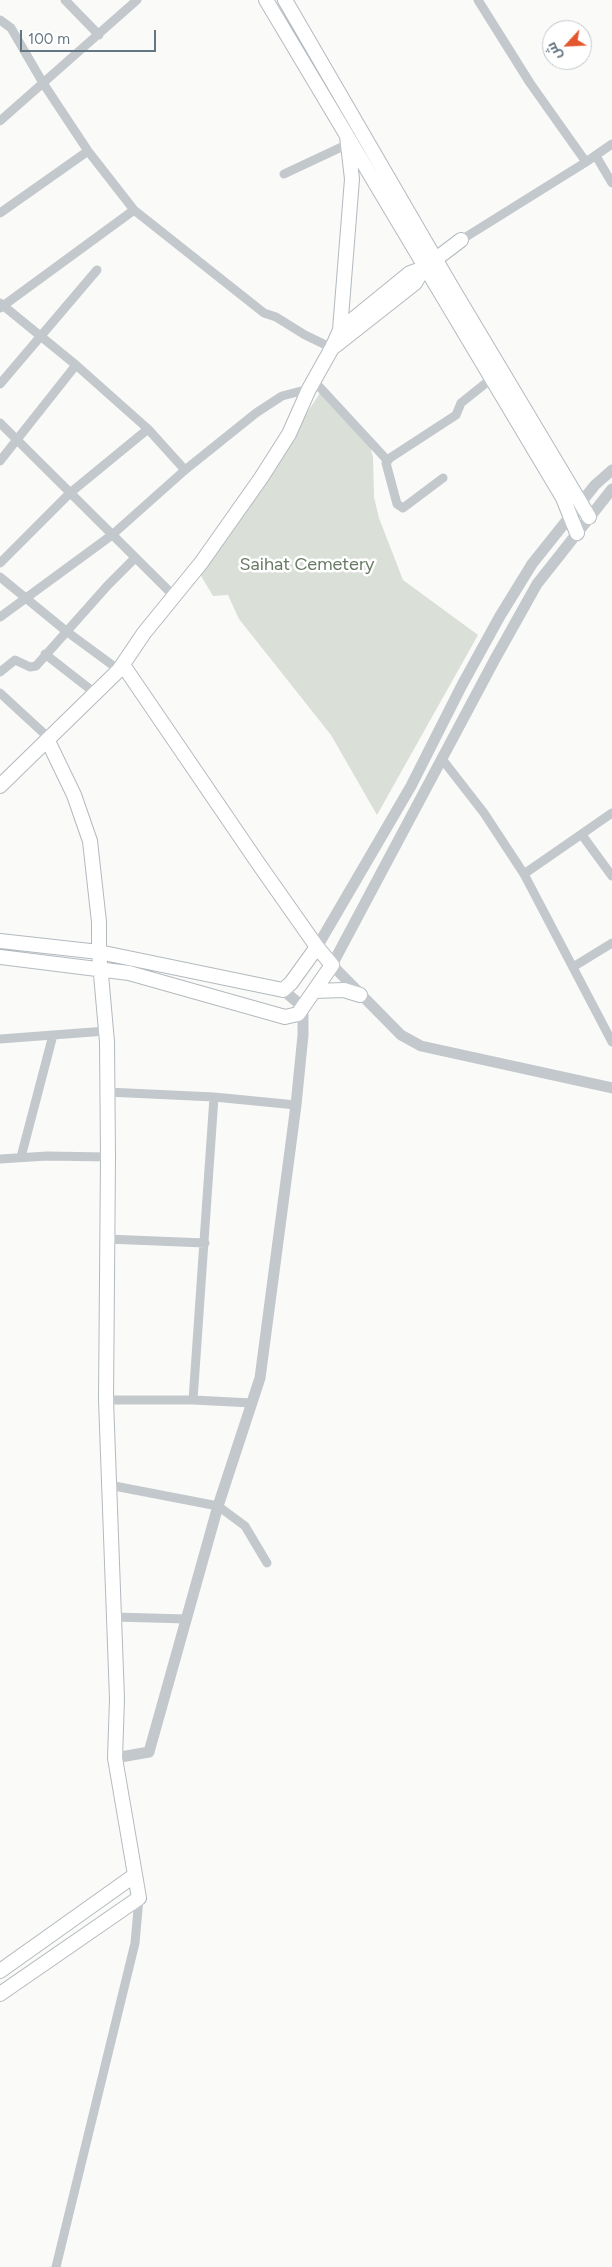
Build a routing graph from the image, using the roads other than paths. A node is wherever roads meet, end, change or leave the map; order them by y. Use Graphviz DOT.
graph roads {
  1 [pos="66,0"];
  2 [pos="138,0"];
  3 [pos="266,0"];
  4 [pos="285,0"];
  5 [pos="478,0"];
  6 [pos="0,20"];
  7 [pos="99,35"];
  8 [pos="43,83"];
  9 [pos="0,121"];
  10 [pos="348,140"];
  11 [pos="612,144"];
  12 [pos="88,152"];
  13 [pos="596,156"];
  14 [pos="586,162"];
  15 [pos="284,174"];
  16 [pos="612,184"];
  17 [pos="134,210"];
  18 [pos="0,213"];
  19 [pos="461,240"];
  20 [pos="436,259"];
  21 [pos="424,268"];
  22 [pos="97,270"];
  23 [pos="1,306"];
  24 [pos="340,330"];
  25 [pos="40,337"];
  26 [pos="332,348"];
  27 [pos="76,366"];
  28 [pos="491,379"];
  29 [pos="0,384"];
  30 [pos="311,385"];
  31 [pos="0,423"];
  32 [pos="148,429"];
  33 [pos="18,439"];
  34 [pos="387,460"];
  35 [pos="0,461"];
  36 [pos="185,470"];
  37 [pos="612,470"];
  38 [pos="443,478"];
  39 [pos="612,489"];
  40 [pos="70,492"];
  41 [pos="582,504"];
  42 [pos="589,517"];
  43 [pos="570,518"];
  44 [pos="577,533"];
  45 [pos="112,535"];
  46 [pos="135,558"];
  47 [pos="0,563"];
  48 [pos="0,577"];
  49 [pos="174,596"];
  50 [pos="25,599"];
  51 [pos="0,617"];
  52 [pos="66,631"];
  53 [pos="45,654"];
  54 [pos="121,667"];
  55 [pos="0,672"];
  56 [pos="0,693"];
  57 [pos="95,694"];
  58 [pos="49,740"];
  59 [pos="442,760"];
  60 [pos="0,786"];
  61 [pos="612,813"];
  62 [pos="582,835"];
  63 [pos="524,874"];
  64 [pos="612,876"];
  65 [pos="0,941"];
  66 [pos="612,943"];
  67 [pos="317,947"];
  68 [pos="99,952"];
  69 [pos="0,957"];
  70 [pos="332,965"];
  71 [pos="574,967"];
  72 [pos="101,969"];
  73 [pos="283,990"];
  74 [pos="314,991"];
  75 [pos="360,996"];
  76 [pos="303,1007"];
  77 [pos="609,1025"];
  78 [pos="106,1031"];
  79 [pos="53,1035"];
  80 [pos="0,1039"];
  81 [pos="612,1042"];
  82 [pos="612,1088"];
  83 [pos="108,1092"];
  84 [pos="214,1097"];
  85 [pos="296,1105"];
  86 [pos="21,1157"];
  87 [pos="108,1157"];
  88 [pos="0,1159"];
  89 [pos="108,1239"];
  90 [pos="205,1243"];
  91 [pos="106,1400"];
  92 [pos="193,1400"];
  93 [pos="252,1403"];
  94 [pos="109,1485"];
  95 [pos="218,1506"];
  96 [pos="267,1563"];
  97 [pos="114,1617"];
  98 [pos="187,1619"];
  99 [pos="115,1758"];
  100 [pos="135,1875"];
  101 [pos="139,1898"];
  102 [pos="0,1971"];
  103 [pos="0,1994"];
  104 [pos="56,2267"];
  1 -- 7 [label="street"];
  2 -- 7 [label="street"];
  3 -- 10 [label="main road"];
  4 -- 20 [label="main road"];
  5 -- 14 [label="street"];
  6 -- 8 [label="street"];
  7 -- 8 [label="street"];
  8 -- 9 [label="street"];
  8 -- 12 [label="street"];
  10 -- 15 [label="street"];
  10 -- 21 [label="main road"];
  10 -- 24 [label="main road"];
  11 -- 13 [label="street"];
  12 -- 17 [label="street"];
  12 -- 18 [label="street"];
  13 -- 14 [label="street"];
  13 -- 16 [label="street"];
  14 -- 19 [label="street"];
  17 -- 23 [label="street"];
  17 -- 26 [label="street"];
  19 -- 20 [label="main road"];
  20 -- 21 [label="main road"];
  20 -- 41 [label="main road"];
  21 -- 24 [label="main road"];
  21 -- 26 [label="main road"];
  21 -- 28 [label="main road"];
  22 -- 25 [label="street"];
  23 -- 25 [label="street"];
  24 -- 26 [label="main road"];
  25 -- 27 [label="street"];
  25 -- 29 [label="street"];
  26 -- 30 [label="main road"];
  27 -- 32 [label="street"];
  27 -- 33 [label="street"];
  28 -- 34 [label="street"];
  28 -- 43 [label="main road"];
  30 -- 34 [label="street"];
  30 -- 36 [label="street"];
  30 -- 49 [label="main road"];
  31 -- 33 [label="street"];
  32 -- 36 [label="street"];
  32 -- 40 [label="street"];
  33 -- 35 [label="street"];
  33 -- 40 [label="street"];
  34 -- 38 [label="street"];
  36 -- 45 [label="street"];
  37 -- 41 [label="street"];
  39 -- 42 [label="street"];
  40 -- 45 [label="street"];
  40 -- 47 [label="street"];
  41 -- 42 [label="main road"];
  41 -- 43 [label="street"];
  42 -- 44 [label="street"];
  43 -- 44 [label="main road"];
  43 -- 67 [label="street"];
  44 -- 59 [label="street"];
  45 -- 46 [label="street"];
  45 -- 50 [label="street"];
  46 -- 49 [label="street"];
  46 -- 52 [label="street"];
  48 -- 50 [label="street"];
  49 -- 54 [label="main road"];
  50 -- 51 [label="street"];
  50 -- 52 [label="street"];
  52 -- 53 [label="street"];
  52 -- 54 [label="street"];
  53 -- 55 [label="street"];
  53 -- 57 [label="street"];
  54 -- 57 [label="main road"];
  54 -- 67 [label="main road"];
  56 -- 58 [label="street"];
  57 -- 58 [label="main road"];
  58 -- 60 [label="main road"];
  58 -- 68 [label="main road"];
  59 -- 63 [label="street"];
  59 -- 70 [label="street"];
  61 -- 62 [label="street"];
  62 -- 63 [label="street"];
  62 -- 64 [label="street"];
  63 -- 71 [label="street"];
  65 -- 68 [label="main road"];
  66 -- 71 [label="street"];
  67 -- 70 [label="main road"];
  67 -- 73 [label="main road"];
  68 -- 72 [label="main road"];
  68 -- 73 [label="main road"];
  69 -- 72 [label="main road"];
  70 -- 74 [label="main road"];
  70 -- 75 [label="street"];
  71 -- 77 [label="street"];
  72 -- 76 [label="main road"];
  72 -- 78 [label="main road"];
  73 -- 76 [label="street"];
  74 -- 75 [label="main road"];
  74 -- 76 [label="main road"];
  75 -- 82 [label="street"];
  76 -- 85 [label="street"];
  77 -- 81 [label="street"];
  78 -- 79 [label="street"];
  78 -- 83 [label="main road"];
  79 -- 80 [label="street"];
  79 -- 86 [label="street"];
  83 -- 84 [label="street"];
  83 -- 87 [label="main road"];
  84 -- 85 [label="street"];
  84 -- 90 [label="street"];
  85 -- 93 [label="street"];
  86 -- 87 [label="street"];
  86 -- 88 [label="street"];
  87 -- 89 [label="main road"];
  89 -- 90 [label="street"];
  89 -- 91 [label="main road"];
  90 -- 92 [label="street"];
  91 -- 92 [label="street"];
  91 -- 94 [label="main road"];
  92 -- 93 [label="street"];
  93 -- 95 [label="street"];
  94 -- 95 [label="street"];
  94 -- 97 [label="main road"];
  95 -- 96 [label="street"];
  95 -- 98 [label="street"];
  97 -- 98 [label="street"];
  97 -- 99 [label="main road"];
  98 -- 99 [label="street"];
  99 -- 100 [label="main road"];
  100 -- 101 [label="main road"];
  100 -- 102 [label="main road"];
  101 -- 103 [label="main road"];
  101 -- 104 [label="street"];
}
